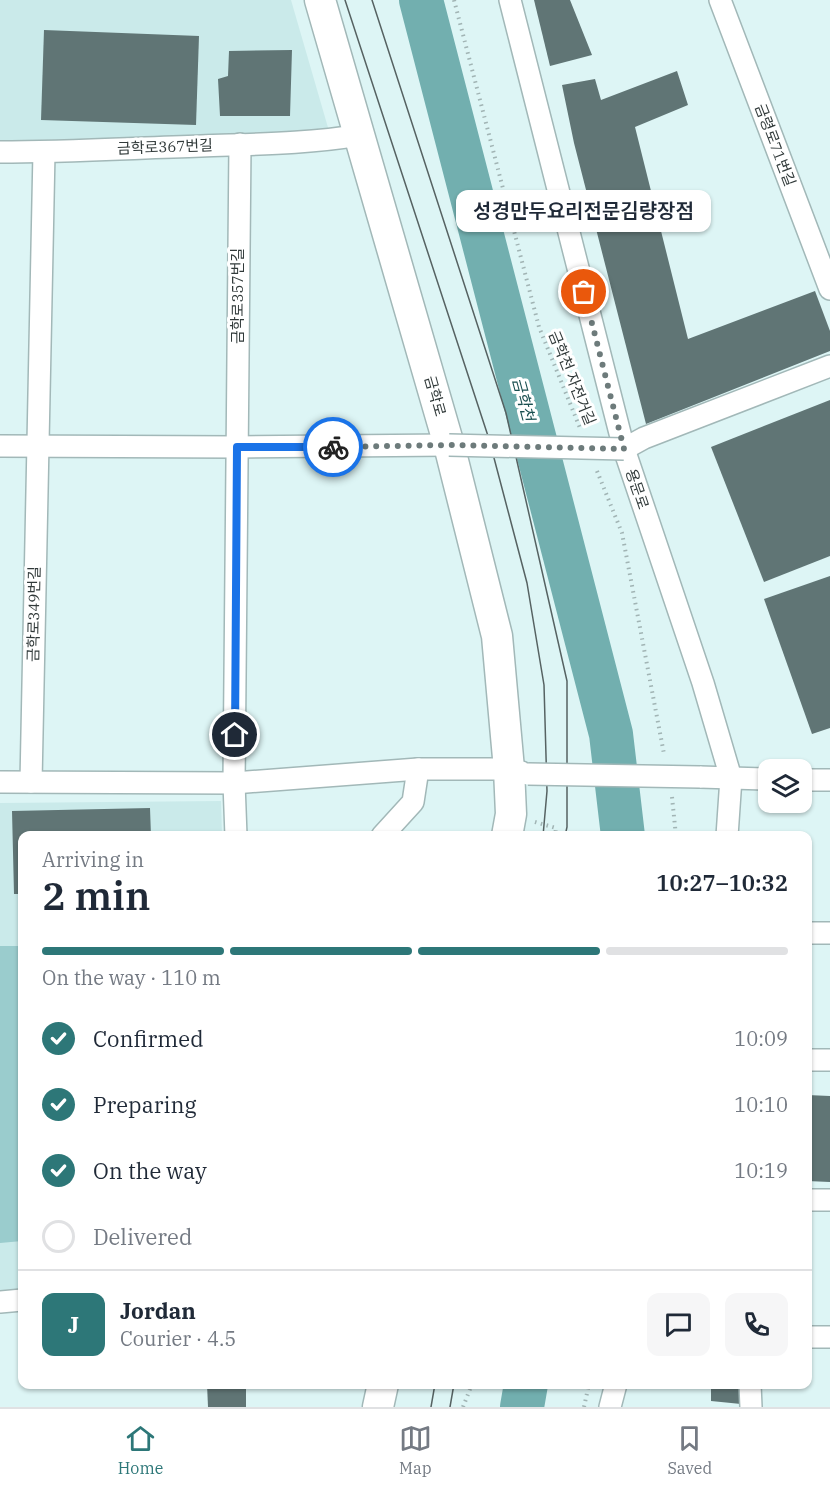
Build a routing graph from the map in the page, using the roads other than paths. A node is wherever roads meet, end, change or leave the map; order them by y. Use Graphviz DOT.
graph roads {
  1 [pos="320,0"];
  2 [pos="510,0"];
  3 [pos="720,0"];
  4 [pos="360,135"];
  5 [pos="240,144"];
  6 [pos="0,152"];
  7 [pos="44,152"];
  8 [pos="830,289"];
  9 [pos="830,366"];
  10 [pos="449,445"];
  11 [pos="0,446"];
  12 [pos="38,446"];
  13 [pos="237,447"];
  14 [pos="624,449"];
  15 [pos="418,769"];
  16 [pos="518,772"];
  17 [pos="731,778"];
  18 [pos="758,779"];
  19 [pos="812,780"];
  20 [pos="830,780"];
  21 [pos="0,782"];
  22 [pos="31,782"];
  23 [pos="234,783"];
  24 [pos="236,831"];
  25 [pos="387,831"];
  26 [pos="508,831"];
  27 [pos="727,831"];
  28 [pos="812,933"];
  29 [pos="830,933"];
  30 [pos="812,1060"];
  31 [pos="830,1060"];
  32 [pos="812,1200"];
  33 [pos="830,1200"];
  34 [pos="18,1300"];
  35 [pos="0,1302"];
  36 [pos="812,1337"];
  37 [pos="830,1337"];
  38 [pos="382,1389"];
  39 [pos="615,1389"];
  40 [pos="750,1389"];
  41 [pos="378,1407"];
  42 [pos="610,1407"];
  43 [pos="751,1407"];
  1 -- 4 [label="main road, 금학로"];
  2 -- 14 [label="street, 용문로"];
  3 -- 8 [label="street, 금령로71번길"];
  4 -- 5 [label="street, 금학로367번길"];
  4 -- 10 [label="main road, 금학로"];
  5 -- 7 [label="street, 금학로367번길"];
  5 -- 13 [label="street, 금학로357번길"];
  6 -- 7 [label="street, 금학로367번길"];
  7 -- 12 [label="street"];
  9 -- 14 [label="street"];
  10 -- 13 [label="street"];
  10 -- 14 [label="street, bridge"];
  10 -- 16 [label="main road, 금학로"];
  11 -- 12 [label="street"];
  12 -- 13 [label="street"];
  12 -- 22 [label="street, 금학로349번길"];
  13 -- 23 [label="street"];
  14 -- 17 [label="street, 용문로"];
  15 -- 16 [label="street"];
  15 -- 23 [label="street"];
  15 -- 25 [label="street"];
  16 -- 17 [label="street, bridge"];
  16 -- 26 [label="main road, 금학로"];
  17 -- 18 [label="street"];
  17 -- 27 [label="street, 용문로"];
  19 -- 20 [label="street"];
  21 -- 22 [label="street"];
  22 -- 23 [label="street"];
  23 -- 24 [label="street"];
  28 -- 29 [label="street"];
  30 -- 31 [label="street"];
  32 -- 33 [label="street"];
  34 -- 35 [label="street"];
  36 -- 37 [label="street"];
  38 -- 41 [label="main road"];
  39 -- 42 [label="street"];
  40 -- 43 [label="street"];
}
